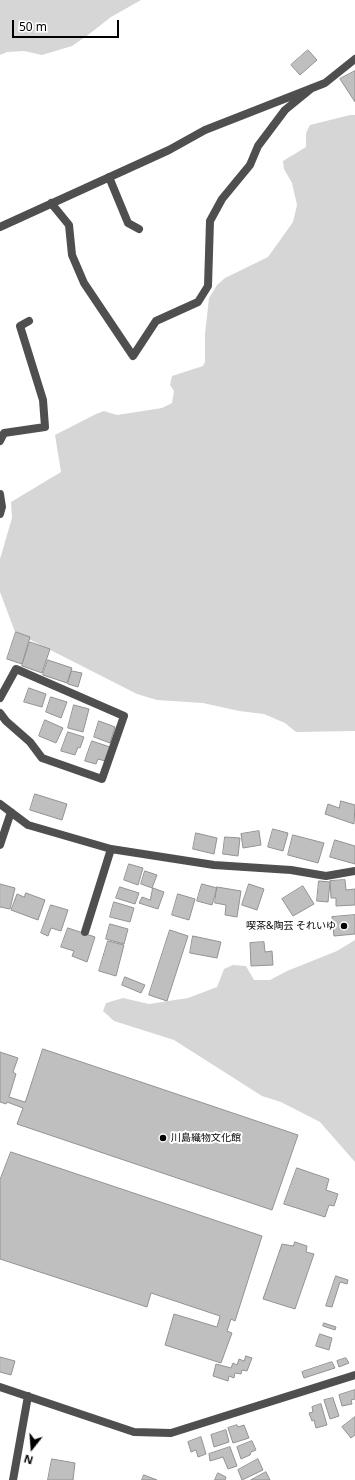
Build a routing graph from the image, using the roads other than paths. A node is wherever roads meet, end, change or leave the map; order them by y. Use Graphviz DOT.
graph roads {
  1 [pos="355,60"];
  2 [pos="312,88"];
  3 [pos="109,177"];
  4 [pos="51,204"];
  5 [pos="0,227"];
  6 [pos="139,229"];
  7 [pos="29,321"];
  8 [pos="0,441"];
  9 [pos="0,494"];
  10 [pos="0,514"];
  11 [pos="0,698"];
  12 [pos="0,713"];
  13 [pos="0,804"];
  14 [pos="11,812"];
  15 [pos="0,845"];
  16 [pos="111,849"];
  17 [pos="355,871"];
  18 [pos="85,932"];
  19 [pos="355,1375"];
  20 [pos="0,1387"];
  21 [pos="28,1396"];
  22 [pos="13,1480"];
  1 -- 2 [label="street"];
  2 -- 3 [label="street"];
  2 -- 4 [label="street"];
  3 -- 4 [label="street"];
  3 -- 6 [label="street"];
  4 -- 5 [label="street"];
  7 -- 8 [label="street"];
  9 -- 10 [label="street"];
  11 -- 12 [label="street"];
  13 -- 14 [label="street"];
  14 -- 15 [label="street"];
  14 -- 16 [label="street"];
  16 -- 17 [label="street"];
  16 -- 18 [label="street"];
  19 -- 21 [label="street"];
  20 -- 21 [label="street"];
  21 -- 22 [label="street"];
}
